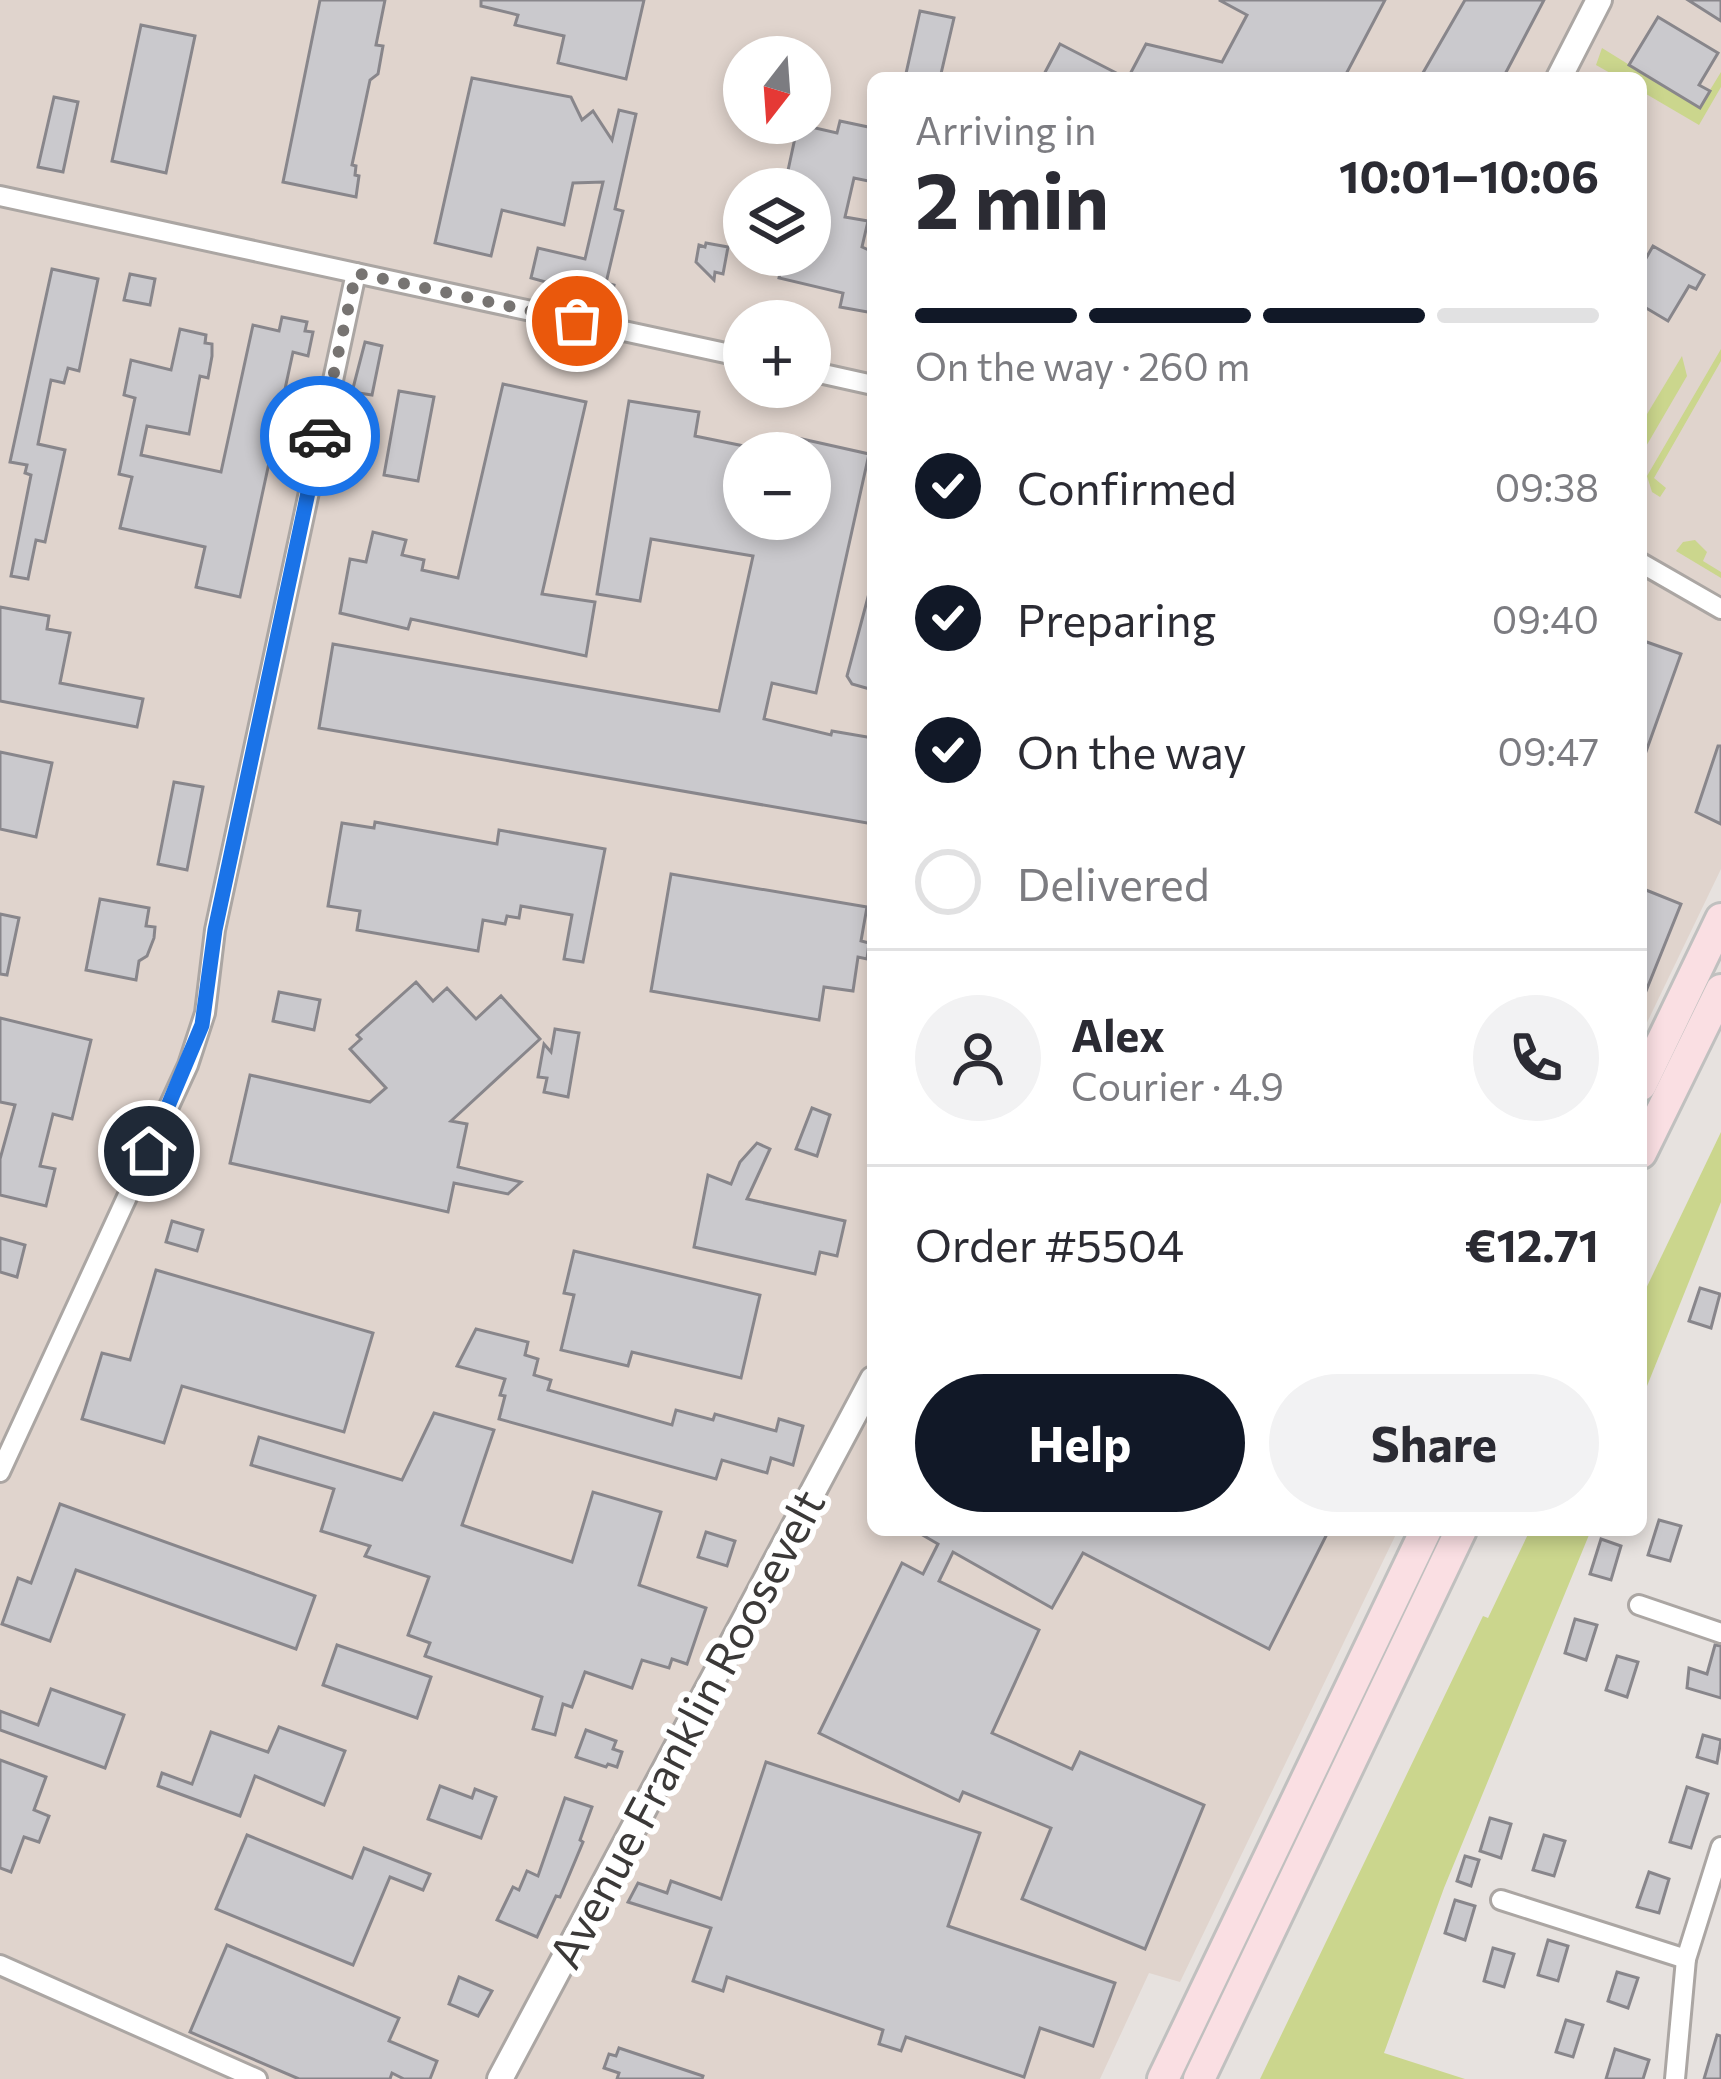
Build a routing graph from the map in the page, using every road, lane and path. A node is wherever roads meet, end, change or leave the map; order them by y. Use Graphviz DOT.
graph roads {
  1 [pos="1599,0"];
  2 [pos="1561,72"];
  3 [pos="0,196"];
  4 [pos="356,273"];
  5 [pos="723,352"];
  6 [pos="831,376"];
  7 [pos="867,384"];
  8 [pos="1647,566"];
  9 [pos="1721,609"];
  10 [pos="1721,919"];
  11 [pos="1721,990"];
  12 [pos="1647,1073"];
  13 [pos="1647,1142"];
  14 [pos="867,1390"];
  15 [pos="0,1472"];
  16 [pos="1423,1536"];
  17 [pos="1458,1536"];
  18 [pos="1639,1605"];
  19 [pos="1721,1634"];
  20 [pos="1721,1846"];
  21 [pos="1501,1900"];
  22 [pos="1686,1959"];
  23 [pos="0,1965"];
  24 [pos="257,2079"];
  25 [pos="500,2079"];
  26 [pos="1163,2079"];
  27 [pos="1198,2079"];
  28 [pos="1675,2079"];
  1 -- 2 [label="street"];
  3 -- 4 [label="street"];
  4 -- 5 [label="street"];
  4 -- 15 [label="street"];
  6 -- 7 [label="street"];
  8 -- 9 [label="street"];
  10 -- 12 [label="main road"];
  11 -- 13 [label="main road"];
  14 -- 25 [label="street, Avenue Franklin Roosevelt"];
  16 -- 26 [label="main road"];
  17 -- 27 [label="main road"];
  18 -- 19 [label="street"];
  20 -- 22 [label="street"];
  21 -- 22 [label="street"];
  22 -- 28 [label="street"];
  23 -- 24 [label="street"];
}
